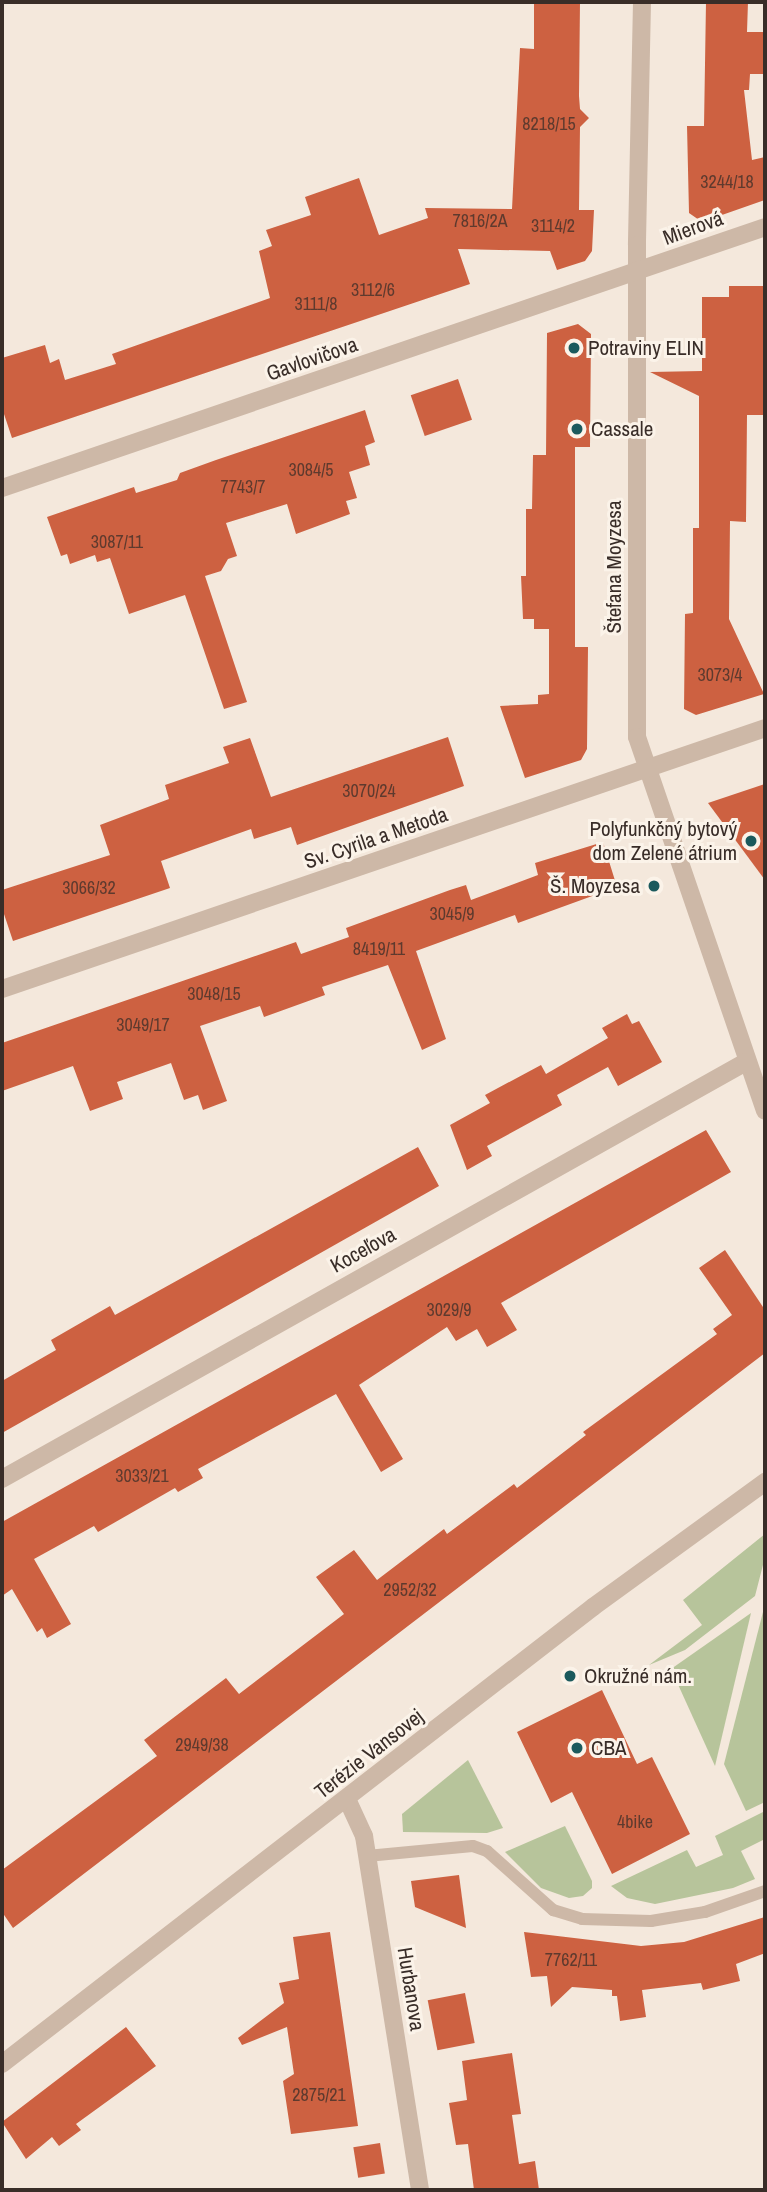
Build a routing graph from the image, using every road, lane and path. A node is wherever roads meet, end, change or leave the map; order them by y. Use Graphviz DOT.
graph roads {
  1 [pos="642,2"];
  2 [pos="765,226"];
  3 [pos="636,273"];
  4 [pos="2,488"];
  5 [pos="765,729"];
  6 [pos="645,770"];
  7 [pos="2,989"];
  8 [pos="746,1062"];
  9 [pos="765,1111"];
  10 [pos="2,1479"];
  11 [pos="765,1482"];
  12 [pos="348,1799"];
  13 [pos="367,1856"];
  14 [pos="765,1891"];
  15 [pos="2,2064"];
  16 [pos="420,2190"];
  1 -- 3 [label="street, Štefana Moyzesa"];
  2 -- 3 [label="street, Mierová"];
  3 -- 4 [label="street, Gavlovičova"];
  3 -- 6 [label="street, Štefana Moyzesa"];
  5 -- 6 [label="street, Sv. Cyrila a Metoda"];
  6 -- 7 [label="street, Sv. Cyrila a Metoda"];
  6 -- 8 [label="street, Štefana Moyzesa"];
  8 -- 9 [label="street, Štefana Moyzesa"];
  8 -- 10 [label="street, Koceľova"];
  11 -- 12 [label="street, Terézie Vansovej"];
  12 -- 13 [label="street, Hurbanova"];
  12 -- 15 [label="street, Terézie Vansovej"];
  13 -- 14 [label="lane"];
  13 -- 16 [label="street, Hurbanova"];
}
